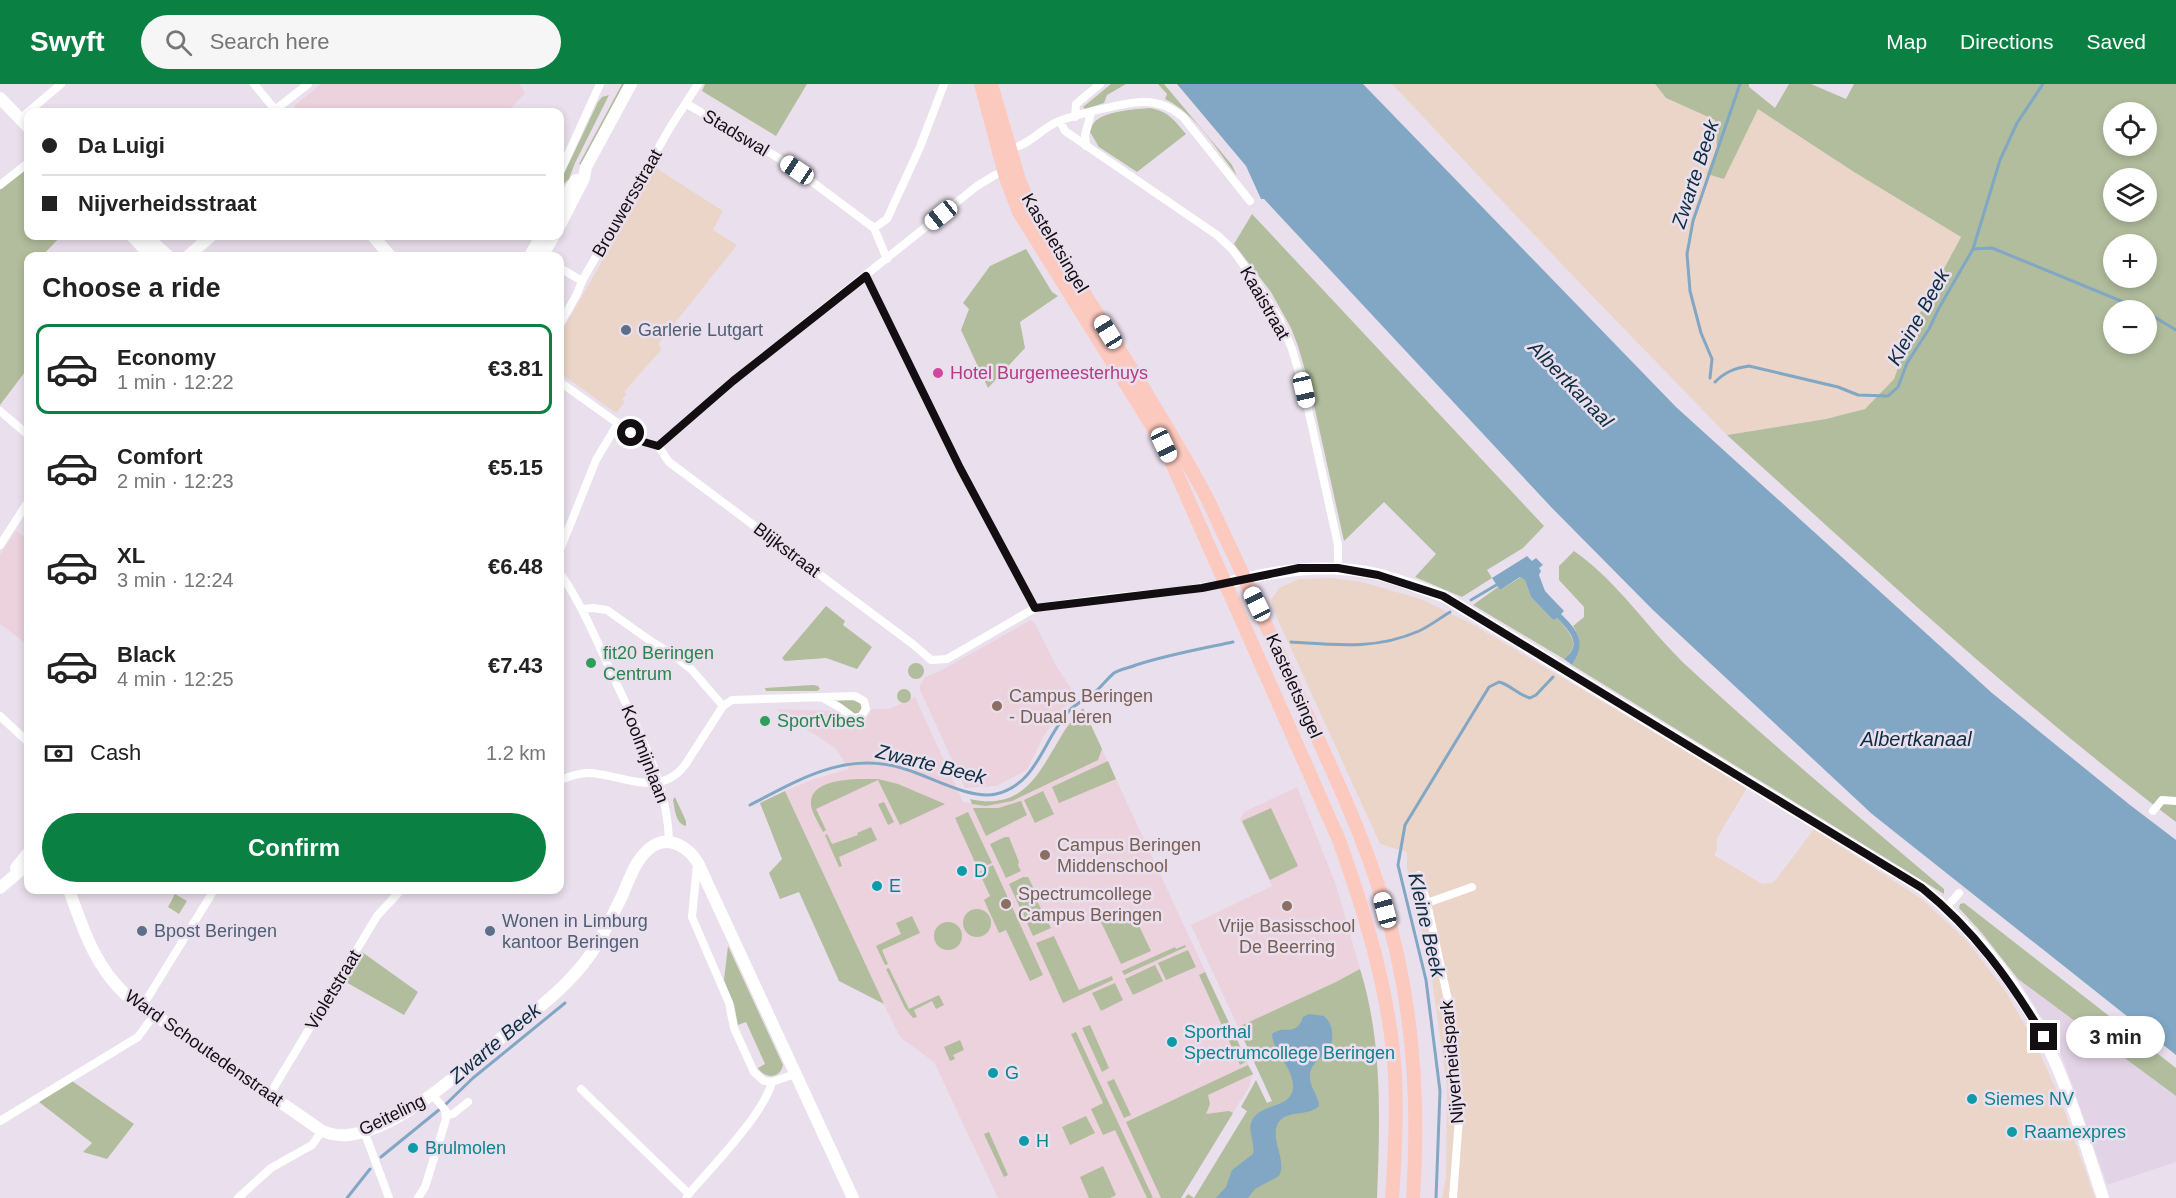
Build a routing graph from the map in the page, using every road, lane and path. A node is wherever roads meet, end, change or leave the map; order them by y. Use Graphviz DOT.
graph roads {
  1 [pos="61,84"];
  2 [pos="254,84"];
  3 [pos="308,84"];
  4 [pos="599,84"];
  5 [pos="631,84"];
  6 [pos="698,84"];
  7 [pos="944,84"];
  8 [pos="981,84"];
  9 [pos="991,84"];
  10 [pos="1100,84"];
  11 [pos="0,98"];
  12 [pos="687,104"];
  13 [pos="38,108"];
  14 [pos="274,108"];
  15 [pos="280,108"];
  16 [pos="1091,113"];
  17 [pos="1074,117"];
  18 [pos="1059,121"];
  19 [pos="24,123"];
  20 [pos="1019,146"];
  21 [pos="1086,146"];
  22 [pos="564,163"];
  23 [pos="24,166"];
  24 [pos="1004,172"];
  25 [pos="0,185"];
  26 [pos="1250,201"];
  27 [pos="564,209"];
  28 [pos="874,228"];
  29 [pos="136,240"];
  30 [pos="150,240"];
  31 [pos="206,240"];
  32 [pos="376,240"];
  33 [pos="550,240"];
  34 [pos="147,252"];
  35 [pos="164,252"];
  36 [pos="193,252"];
  37 [pos="387,252"];
  38 [pos="539,252"];
  39 [pos="887,259"];
  40 [pos="564,270"];
  41 [pos="866,276"];
  42 [pos="582,280"];
  43 [pos="564,317"];
  44 [pos="564,385"];
  45 [pos="0,411"];
  46 [pos="618,423"];
  47 [pos="24,432"];
  48 [pos="658,446"];
  49 [pos="24,508"];
  50 [pos="564,540"];
  51 [pos="0,545"];
  52 [pos="1338,568"];
  53 [pos="564,579"];
  54 [pos="1244,579"];
  55 [pos="1226,583"];
  56 [pos="1035,608"];
  57 [pos="583,609"];
  58 [pos="823,698"];
  59 [pos="723,706"];
  60 [pos="0,716"];
  61 [pos="24,738"];
  62 [pos="564,779"];
  63 [pos="660,782"];
  64 [pos="2176,801"];
  65 [pos="2153,811"];
  66 [pos="669,842"];
  67 [pos="24,858"];
  68 [pos="698,863"];
  69 [pos="24,867"];
  70 [pos="1419,875"];
  71 [pos="4,884"];
  72 [pos="1472,887"];
  73 [pos="1959,893"];
  74 [pos="71,894"];
  75 [pos="212,894"];
  76 [pos="397,894"];
  77 [pos="1427,903"];
  78 [pos="1947,907"];
  79 [pos="142,1007"];
  80 [pos="154,1015"];
  81 [pos="795,1074"];
  82 [pos="772,1082"];
  83 [pos="581,1089"];
  84 [pos="270,1094"];
  85 [pos="432,1094"];
  86 [pos="468,1102"];
  87 [pos="446,1114"];
  88 [pos="0,1121"];
  89 [pos="322,1131"];
  90 [pos="364,1131"];
  91 [pos="687,1196"];
  92 [pos="238,1198"];
  93 [pos="389,1198"];
  94 [pos="418,1198"];
  95 [pos="853,1198"];
  96 [pos="1392,1198"];
  97 [pos="1413,1198"];
  98 [pos="1453,1198"];
  99 [pos="2103,1198"];
  1 -- 13 [label="street"];
  2 -- 14 [label="street"];
  3 -- 15 [label="street"];
  4 -- 22 [label="street"];
  5 -- 27 [label="street"];
  6 -- 12 [label="street, Brouwersstraat"];
  7 -- 28 [label="street"];
  8 -- 24 [label="main road, Kasteletsingel"];
  9 -- 54 [label="main road, Kasteletsingel"];
  10 -- 17 [label="street"];
  11 -- 19 [label="street"];
  12 -- 28 [label="street, Stadswal"];
  12 -- 42 [label="street, Brouwersstraat"];
  16 -- 17 [label="street"];
  16 -- 21 [label="street"];
  16 -- 26 [label="street"];
  17 -- 18 [label="street"];
  18 -- 20 [label="street"];
  18 -- 21 [label="street, Kaaistraat"];
  21 -- 52 [label="street, Kaaistraat"];
  23 -- 25 [label="street"];
  24 -- 39 [label="street"];
  24 -- 55 [label="main road, Kasteletsingel"];
  28 -- 39 [label="street"];
  29 -- 34 [label="street"];
  30 -- 35 [label="street"];
  31 -- 36 [label="street"];
  32 -- 37 [label="street"];
  33 -- 38 [label="street"];
  39 -- 41 [label="street"];
  40 -- 42 [label="street"];
  41 -- 48 [label="street"];
  41 -- 56 [label="street"];
  42 -- 43 [label="street, Brouwersstraat"];
  44 -- 46 [label="street"];
  45 -- 47 [label="street"];
  46 -- 48 [label="street"];
  46 -- 50 [label="street"];
  48 -- 56 [label="street, Blijkstraat"];
  49 -- 51 [label="street"];
  52 -- 54 [label="street"];
  52 -- 78 [label="street"];
  53 -- 57 [label="street, Koolmijnlaan"];
  54 -- 55 [label="street"];
  54 -- 97 [label="main road, Kasteletsingel"];
  55 -- 56 [label="street"];
  55 -- 96 [label="main road, Kasteletsingel"];
  57 -- 59 [label="street"];
  57 -- 63 [label="street, Koolmijnlaan"];
  58 -- 58 [label="street"];
  58 -- 59 [label="street"];
  59 -- 63 [label="street"];
  60 -- 61 [label="street"];
  62 -- 63 [label="street"];
  63 -- 66 [label="street, Koolmijnlaan"];
  64 -- 65 [label="street"];
  66 -- 68 [label="street"];
  66 -- 85 [label="street, Geiteling"];
  67 -- 71 [label="street"];
  68 -- 81 [label="street"];
  68 -- 82 [label="street"];
  69 -- 71 [label="street"];
  70 -- 77 [label="street, Nijverheidspark"];
  72 -- 77 [label="street"];
  73 -- 78 [label="street"];
  74 -- 79 [label="street, Ward Schoutedenstraat"];
  75 -- 79 [label="street"];
  76 -- 84 [label="street, Violetstraat"];
  77 -- 98 [label="street, Nijverheidspark"];
  78 -- 99 [label="street"];
  79 -- 80 [label="street, Ward Schoutedenstraat"];
  80 -- 84 [label="street, Ward Schoutedenstraat"];
  80 -- 88 [label="street"];
  81 -- 82 [label="street"];
  81 -- 95 [label="street"];
  82 -- 91 [label="street"];
  83 -- 91 [label="street"];
  84 -- 89 [label="street, Ward Schoutedenstraat"];
  85 -- 87 [label="street"];
  85 -- 90 [label="street, Geiteling"];
  86 -- 87 [label="street"];
  87 -- 94 [label="street"];
  89 -- 90 [label="street, Geiteling"];
  89 -- 92 [label="street"];
  90 -- 93 [label="street"];
}
